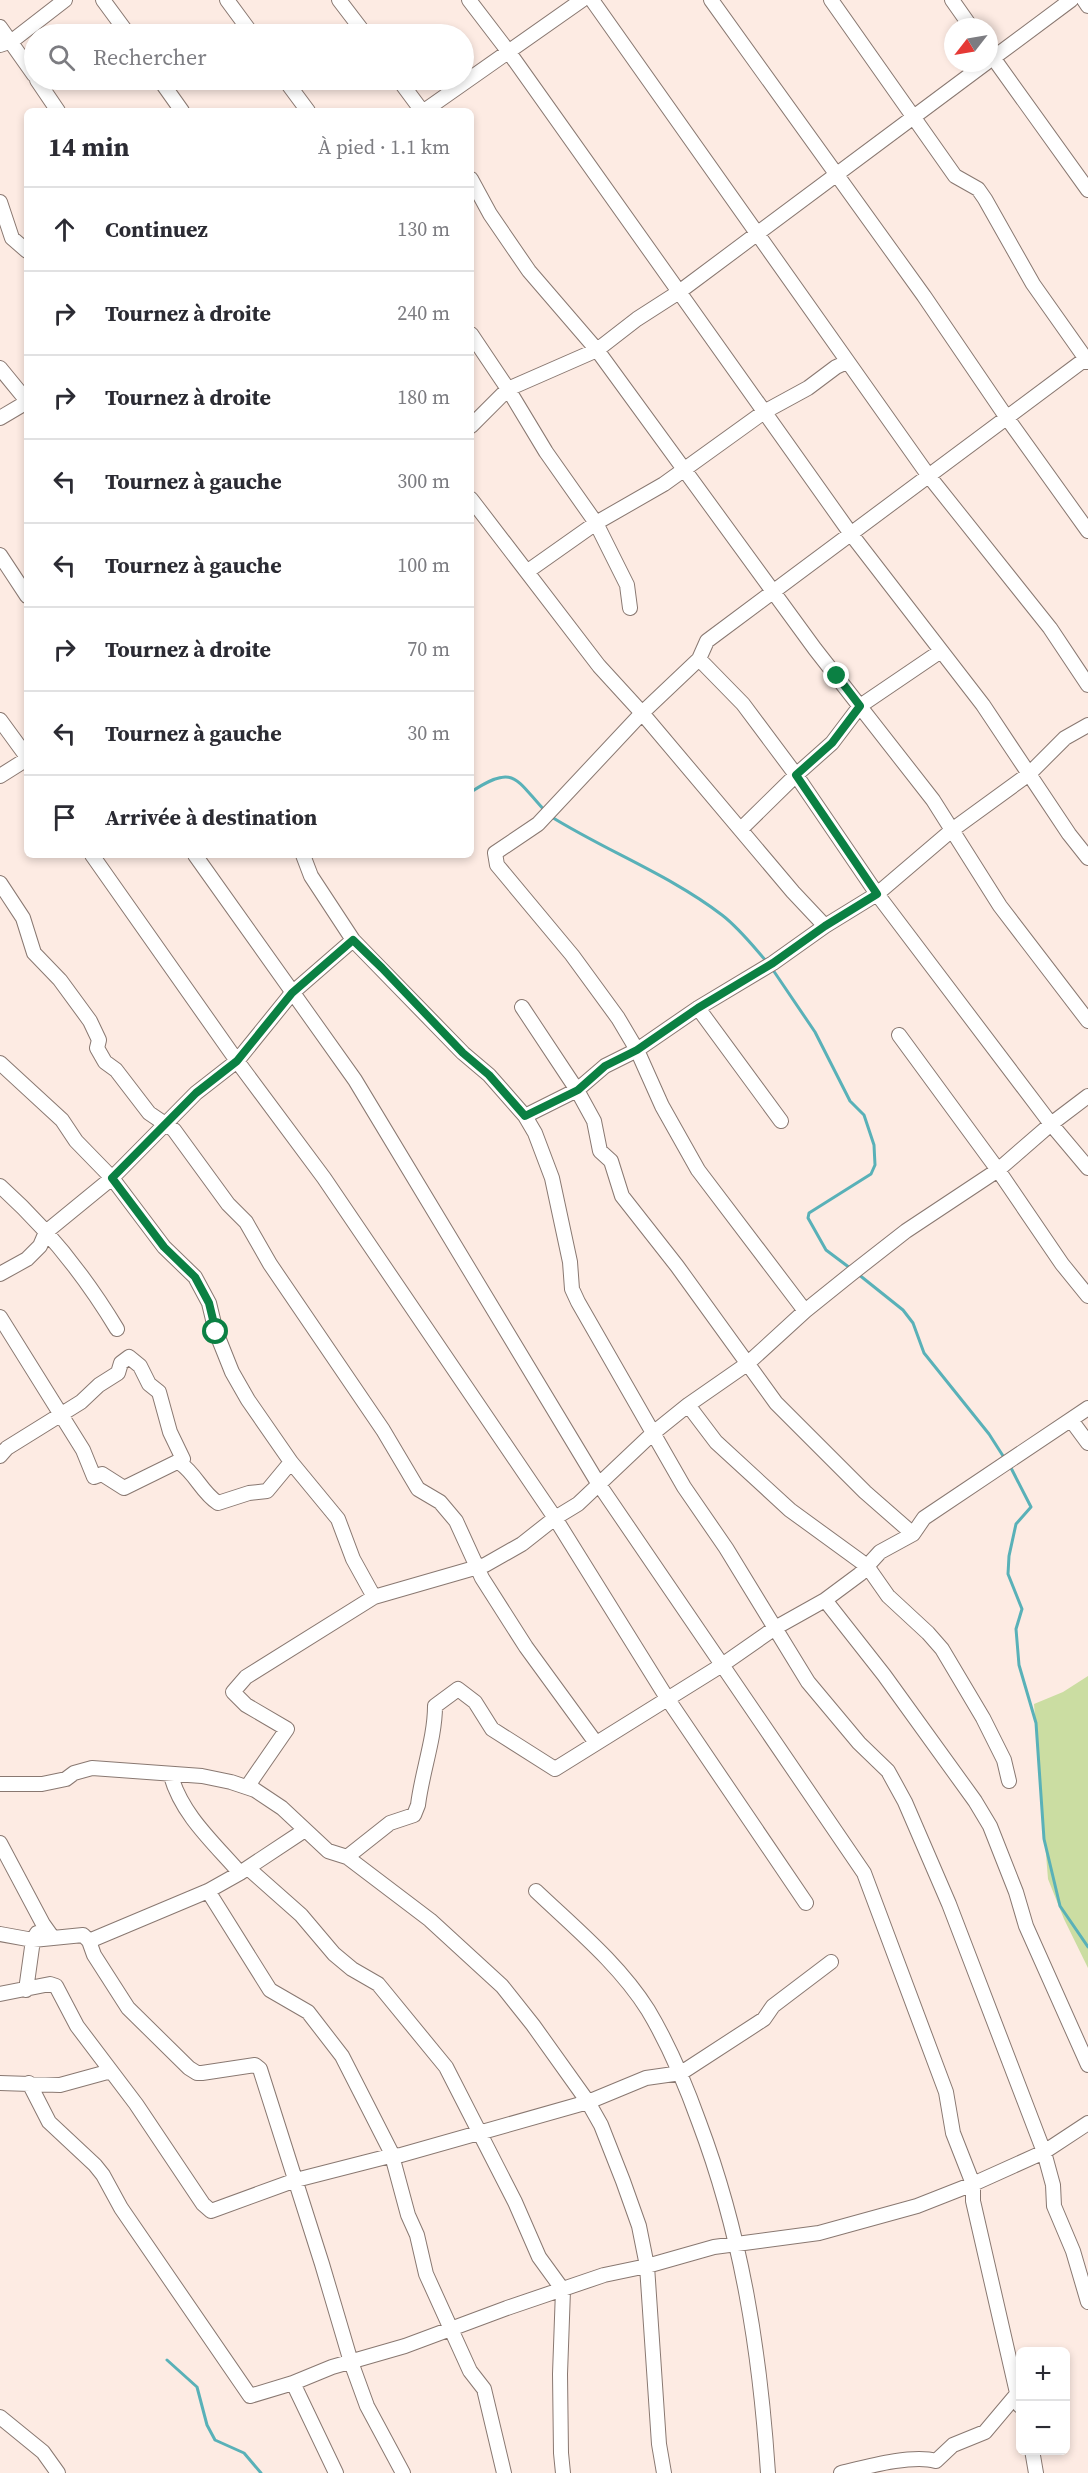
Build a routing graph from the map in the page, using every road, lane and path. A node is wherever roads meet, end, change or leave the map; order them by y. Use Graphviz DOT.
graph roads {
  1 [pos="65,0"];
  2 [pos="103,0"];
  3 [pos="227,0"];
  4 [pos="339,0"];
  5 [pos="469,0"];
  6 [pos="582,0"];
  7 [pos="592,0"];
  8 [pos="711,0"];
  9 [pos="831,0"];
  10 [pos="952,0"];
  11 [pos="1071,0"];
  12 [pos="1084,0"];
  13 [pos="1088,6"];
  14 [pos="965,18"];
  15 [pos="32,24"];
  16 [pos="121,24"];
  17 [pos="245,24"];
  18 [pos="357,24"];
  19 [pos="0,27"];
  20 [pos="24,30"];
  21 [pos="6,43"];
  22 [pos="508,51"];
  23 [pos="998,52"];
  24 [pos="24,64"];
  25 [pos="998,70"];
  26 [pos="972,72"];
  27 [pos="474,75"];
  28 [pos="44,90"];
  29 [pos="167,90"];
  30 [pos="292,90"];
  31 [pos="407,90"];
  32 [pos="453,90"];
  33 [pos="56,108"];
  34 [pos="180,108"];
  35 [pos="306,108"];
  36 [pos="421,108"];
  37 [pos="427,108"];
  38 [pos="915,118"];
  39 [pos="837,175"];
  40 [pos="474,185"];
  41 [pos="1088,190"];
  42 [pos="0,202"];
  43 [pos="756,234"];
  44 [pos="24,248"];
  45 [pos="679,292"];
  46 [pos="474,338"];
  47 [pos="597,350"];
  48 [pos="1087,359"];
  49 [pos="847,362"];
  50 [pos="0,368"];
  51 [pos="508,389"];
  52 [pos="24,397"];
  53 [pos="24,403"];
  54 [pos="764,412"];
  55 [pos="0,418"];
  56 [pos="1007,418"];
  57 [pos="474,423"];
  58 [pos="684,470"];
  59 [pos="928,475"];
  60 [pos="474,503"];
  61 [pos="596,523"];
  62 [pos="1088,531"];
  63 [pos="851,534"];
  64 [pos="0,555"];
  65 [pos="528,571"];
  66 [pos="24,591"];
  67 [pos="772,591"];
  68 [pos="630,608"];
  69 [pos="941,651"];
  70 [pos="699,659"];
  71 [pos="1088,685"];
  72 [pos="860,706"];
  73 [pos="642,713"];
  74 [pos="0,720"];
  75 [pos="1088,725"];
  76 [pos="24,754"];
  77 [pos="24,760"];
  78 [pos="1029,774"];
  79 [pos="796,775"];
  80 [pos="0,776"];
  81 [pos="741,829"];
  82 [pos="952,830"];
  83 [pos="94,858"];
  84 [pos="197,858"];
  85 [pos="304,858"];
  86 [pos="1088,858"];
  87 [pos="0,883"];
  88 [pos="877,894"];
  89 [pos="825,926"];
  90 [pos="353,940"];
  91 [pos="292,993"];
  92 [pos="522,1007"];
  93 [pos="698,1008"];
  94 [pos="1088,1021"];
  95 [pos="899,1035"];
  96 [pos="637,1050"];
  97 [pos="237,1061"];
  98 [pos="0,1063"];
  99 [pos="578,1090"];
  100 [pos="1088,1096"];
  101 [pos="525,1116"];
  102 [pos="781,1121"];
  103 [pos="165,1123"];
  104 [pos="1051,1124"];
  105 [pos="1088,1168"];
  106 [pos="998,1170"];
  107 [pos="112,1178"];
  108 [pos="0,1186"];
  109 [pos="46,1232"];
  110 [pos="0,1274"];
  111 [pos="1088,1296"];
  112 [pos="805,1311"];
  113 [pos="0,1317"];
  114 [pos="117,1329"];
  115 [pos="747,1364"];
  116 [pos="688,1405"];
  117 [pos="1088,1408"];
  118 [pos="60,1415"];
  119 [pos="1071,1420"];
  120 [pos="652,1434"];
  121 [pos="1088,1443"];
  122 [pos="2,1448"];
  123 [pos="183,1459"];
  124 [pos="291,1462"];
  125 [pos="598,1484"];
  126 [pos="555,1518"];
  127 [pos="913,1534"];
  128 [pos="867,1566"];
  129 [pos="481,1570"];
  130 [pos="374,1597"];
  131 [pos="825,1600"];
  132 [pos="775,1628"];
  133 [pos="722,1665"];
  134 [pos="667,1698"];
  135 [pos="596,1743"];
  136 [pos="171,1776"];
  137 [pos="1009,1781"];
  138 [pos="0,1784"];
  139 [pos="247,1787"];
  140 [pos="304,1830"];
  141 [pos="0,1843"];
  142 [pos="347,1857"];
  143 [pos="244,1871"];
  144 [pos="208,1891"];
  145 [pos="536,1891"];
  146 [pos="806,1903"];
  147 [pos="43,1924"];
  148 [pos="0,1934"];
  149 [pos="53,1938"];
  150 [pos="33,1940"];
  151 [pos="89,1941"];
  152 [pos="831,1962"];
  153 [pos="26,1990"];
  154 [pos="0,1994"];
  155 [pos="1088,2065"];
  156 [pos="111,2071"];
  157 [pos="681,2073"];
  158 [pos="0,2083"];
  159 [pos="29,2084"];
  160 [pos="588,2102"];
  161 [pos="1088,2123"];
  162 [pos="480,2133"];
  163 [pos="1044,2152"];
  164 [pos="393,2157"];
  165 [pos="296,2180"];
  166 [pos="972,2184"];
  167 [pos="738,2244"];
  168 [pos="647,2266"];
  169 [pos="563,2290"];
  170 [pos="1088,2302"];
  171 [pos="453,2329"];
  172 [pos="351,2362"];
  173 [pos="293,2383"];
  174 [pos="1016,2387"];
  175 [pos="1018,2401"];
  176 [pos="0,2417"];
  177 [pos="1033,2455"];
  178 [pos="58,2473"];
  179 [pos="336,2473"];
  180 [pos="403,2473"];
  181 [pos="504,2473"];
  182 [pos="563,2473"];
  183 [pos="664,2473"];
  184 [pos="768,2473"];
  185 [pos="841,2473"];
  186 [pos="1036,2473"];
  1 -- 15 [label="street"];
  2 -- 16 [label="street"];
  3 -- 17 [label="street"];
  4 -- 18 [label="street"];
  5 -- 22 [label="street"];
  6 -- 22 [label="street"];
  7 -- 43 [label="street"];
  8 -- 39 [label="street"];
  9 -- 38 [label="street"];
  10 -- 14 [label="street"];
  11 -- 23 [label="street"];
  12 -- 13 [label="street"];
  19 -- 21 [label="street"];
  20 -- 21 [label="street"];
  21 -- 24 [label="street"];
  22 -- 27 [label="street"];
  22 -- 45 [label="street"];
  25 -- 41 [label="street"];
  26 -- 38 [label="street"];
  28 -- 33 [label="street"];
  29 -- 34 [label="street"];
  30 -- 35 [label="street"];
  31 -- 36 [label="street"];
  32 -- 37 [label="street"];
  38 -- 39 [label="street"];
  38 -- 48 [label="street"];
  39 -- 43 [label="street"];
  39 -- 56 [label="street"];
  40 -- 47 [label="street"];
  42 -- 44 [label="street"];
  43 -- 45 [label="street"];
  43 -- 49 [label="street"];
  45 -- 47 [label="street"];
  45 -- 54 [label="street"];
  46 -- 51 [label="street"];
  47 -- 51 [label="street"];
  47 -- 58 [label="street"];
  48 -- 56 [label="street"];
  49 -- 54 [label="street"];
  49 -- 59 [label="street"];
  50 -- 52 [label="street"];
  51 -- 57 [label="street"];
  51 -- 61 [label="street"];
  53 -- 55 [label="street"];
  54 -- 58 [label="street"];
  54 -- 63 [label="street"];
  56 -- 59 [label="street"];
  56 -- 62 [label="street"];
  58 -- 61 [label="street"];
  58 -- 67 [label="street"];
  59 -- 63 [label="street"];
  59 -- 71 [label="street"];
  60 -- 65 [label="street"];
  61 -- 65 [label="street"];
  61 -- 68 [label="street"];
  63 -- 67 [label="street"];
  63 -- 69 [label="street"];
  64 -- 66 [label="street"];
  65 -- 73 [label="street"];
  67 -- 70 [label="street"];
  67 -- 72 [label="street"];
  69 -- 72 [label="street"];
  69 -- 78 [label="street"];
  70 -- 73 [label="street"];
  70 -- 79 [label="street"];
  72 -- 79 [label="street"];
  72 -- 82 [label="street"];
  73 -- 81 [label="street"];
  73 -- 96 [label="street"];
  74 -- 76 [label="street"];
  75 -- 78 [label="street"];
  77 -- 80 [label="street"];
  78 -- 82 [label="street"];
  78 -- 86 [label="street"];
  79 -- 81 [label="street"];
  79 -- 88 [label="street"];
  81 -- 89 [label="street"];
  82 -- 88 [label="street"];
  82 -- 94 [label="street"];
  83 -- 97 [label="street"];
  84 -- 91 [label="street"];
  85 -- 90 [label="street"];
  87 -- 103 [label="street"];
  88 -- 89 [label="street"];
  88 -- 104 [label="street"];
  89 -- 93 [label="street"];
  90 -- 91 [label="street"];
  90 -- 101 [label="street"];
  91 -- 97 [label="street"];
  91 -- 125 [label="street"];
  92 -- 99 [label="street"];
  93 -- 96 [label="street"];
  93 -- 102 [label="street"];
  95 -- 106 [label="street"];
  96 -- 99 [label="street"];
  96 -- 112 [label="street"];
  97 -- 103 [label="street"];
  97 -- 126 [label="street"];
  98 -- 107 [label="street"];
  99 -- 101 [label="street"];
  99 -- 115 [label="street"];
  100 -- 104 [label="street"];
  101 -- 120 [label="street"];
  103 -- 107 [label="street"];
  103 -- 129 [label="street"];
  104 -- 105 [label="street"];
  104 -- 106 [label="street"];
  106 -- 111 [label="street"];
  106 -- 112 [label="street"];
  107 -- 109 [label="street"];
  107 -- 124 [label="street"];
  108 -- 109 [label="street"];
  109 -- 110 [label="street"];
  109 -- 114 [label="street"];
  112 -- 115 [label="street"];
  113 -- 118 [label="street"];
  115 -- 116 [label="street"];
  115 -- 127 [label="street"];
  116 -- 120 [label="street"];
  116 -- 128 [label="street"];
  117 -- 119 [label="street"];
  118 -- 122 [label="street"];
  118 -- 123 [label="street"];
  118 -- 123 [label="street"];
  119 -- 121 [label="street"];
  119 -- 127 [label="street"];
  120 -- 125 [label="street"];
  120 -- 132 [label="street"];
  123 -- 124 [label="street"];
  124 -- 130 [label="street"];
  125 -- 126 [label="street"];
  125 -- 133 [label="street"];
  126 -- 129 [label="street"];
  126 -- 134 [label="street"];
  127 -- 128 [label="street"];
  128 -- 131 [label="street"];
  128 -- 137 [label="street"];
  129 -- 130 [label="street"];
  129 -- 135 [label="street"];
  130 -- 139 [label="street"];
  131 -- 132 [label="street"];
  131 -- 155 [label="street"];
  132 -- 133 [label="street"];
  132 -- 163 [label="street"];
  133 -- 134 [label="street"];
  133 -- 166 [label="street"];
  134 -- 135 [label="street"];
  134 -- 146 [label="street"];
  135 -- 142 [label="street"];
  136 -- 138 [label="street"];
  136 -- 139 [label="street"];
  136 -- 143 [label="street"];
  139 -- 140 [label="street"];
  140 -- 142 [label="street"];
  140 -- 143 [label="street"];
  141 -- 147 [label="street"];
  142 -- 160 [label="street"];
  143 -- 144 [label="street"];
  143 -- 162 [label="street"];
  144 -- 151 [label="street"];
  144 -- 164 [label="street"];
  145 -- 157 [label="street"];
  147 -- 149 [label="street"];
  147 -- 150 [label="street"];
  148 -- 150 [label="street"];
  149 -- 150 [label="street"];
  149 -- 151 [label="street"];
  150 -- 153 [label="street"];
  151 -- 165 [label="street"];
  152 -- 157 [label="street"];
  153 -- 154 [label="street"];
  153 -- 156 [label="street"];
  156 -- 159 [label="street"];
  156 -- 165 [label="street"];
  157 -- 160 [label="street"];
  157 -- 167 [label="street"];
  158 -- 159 [label="street"];
  159 -- 173 [label="street"];
  160 -- 162 [label="street"];
  160 -- 168 [label="street"];
  161 -- 163 [label="street"];
  162 -- 164 [label="street"];
  162 -- 169 [label="street"];
  163 -- 166 [label="street"];
  163 -- 170 [label="street"];
  164 -- 165 [label="street"];
  164 -- 171 [label="street"];
  165 -- 172 [label="street"];
  166 -- 167 [label="street"];
  166 -- 174 [label="street"];
  167 -- 168 [label="street"];
  167 -- 184 [label="street"];
  168 -- 169 [label="street"];
  168 -- 183 [label="street"];
  169 -- 171 [label="street"];
  169 -- 182 [label="street"];
  171 -- 172 [label="street"];
  171 -- 181 [label="street"];
  172 -- 173 [label="street"];
  172 -- 180 [label="street"];
  173 -- 179 [label="street"];
  175 -- 185 [label="street"];
  176 -- 178 [label="street"];
  177 -- 186 [label="street"];
}
